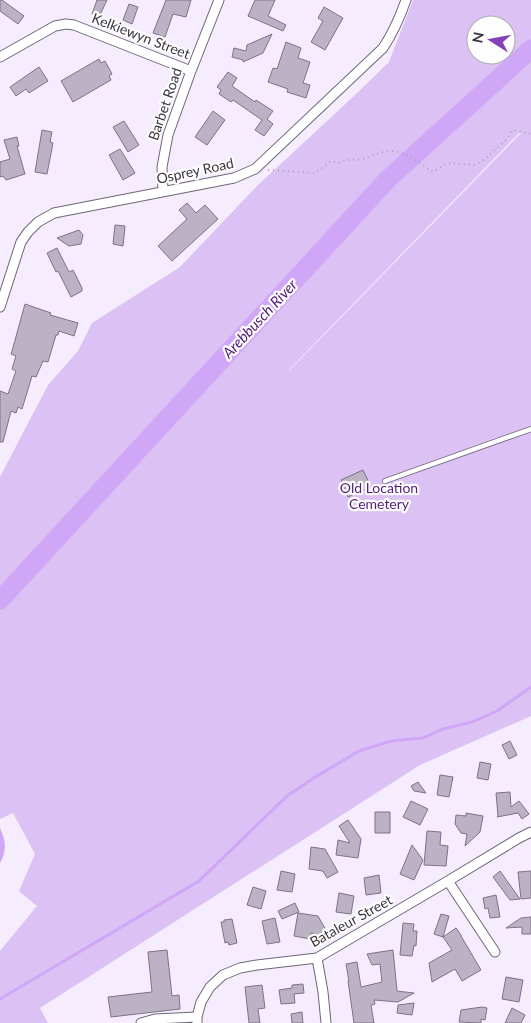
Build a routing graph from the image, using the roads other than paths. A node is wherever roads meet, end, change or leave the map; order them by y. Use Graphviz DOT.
graph roads {
  1 [pos="219,0"];
  2 [pos="406,0"];
  3 [pos="0,57"];
  4 [pos="191,71"];
  5 [pos="164,192"];
  6 [pos="0,307"];
  7 [pos="531,428"];
  8 [pos="385,482"];
  9 [pos="531,832"];
  10 [pos="448,881"];
  11 [pos="494,952"];
  12 [pos="317,958"];
  13 [pos="197,1020"];
  14 [pos="140,1023"];
  15 [pos="326,1023"];
  1 -- 4 [label="street, Barbet Road"];
  2 -- 5 [label="street, Osprey Road"];
  3 -- 4 [label="street, Kelkiewyn Street"];
  4 -- 5 [label="street, Barbet Road"];
  5 -- 6 [label="street, Osprey Road"];
  7 -- 8 [label="lane"];
  9 -- 10 [label="street, Bataleur Street"];
  10 -- 11 [label="street"];
  10 -- 12 [label="street, Bataleur Street"];
  12 -- 13 [label="street, Bataleur Street"];
  12 -- 15 [label="street"];
  13 -- 14 [label="street"];
}
